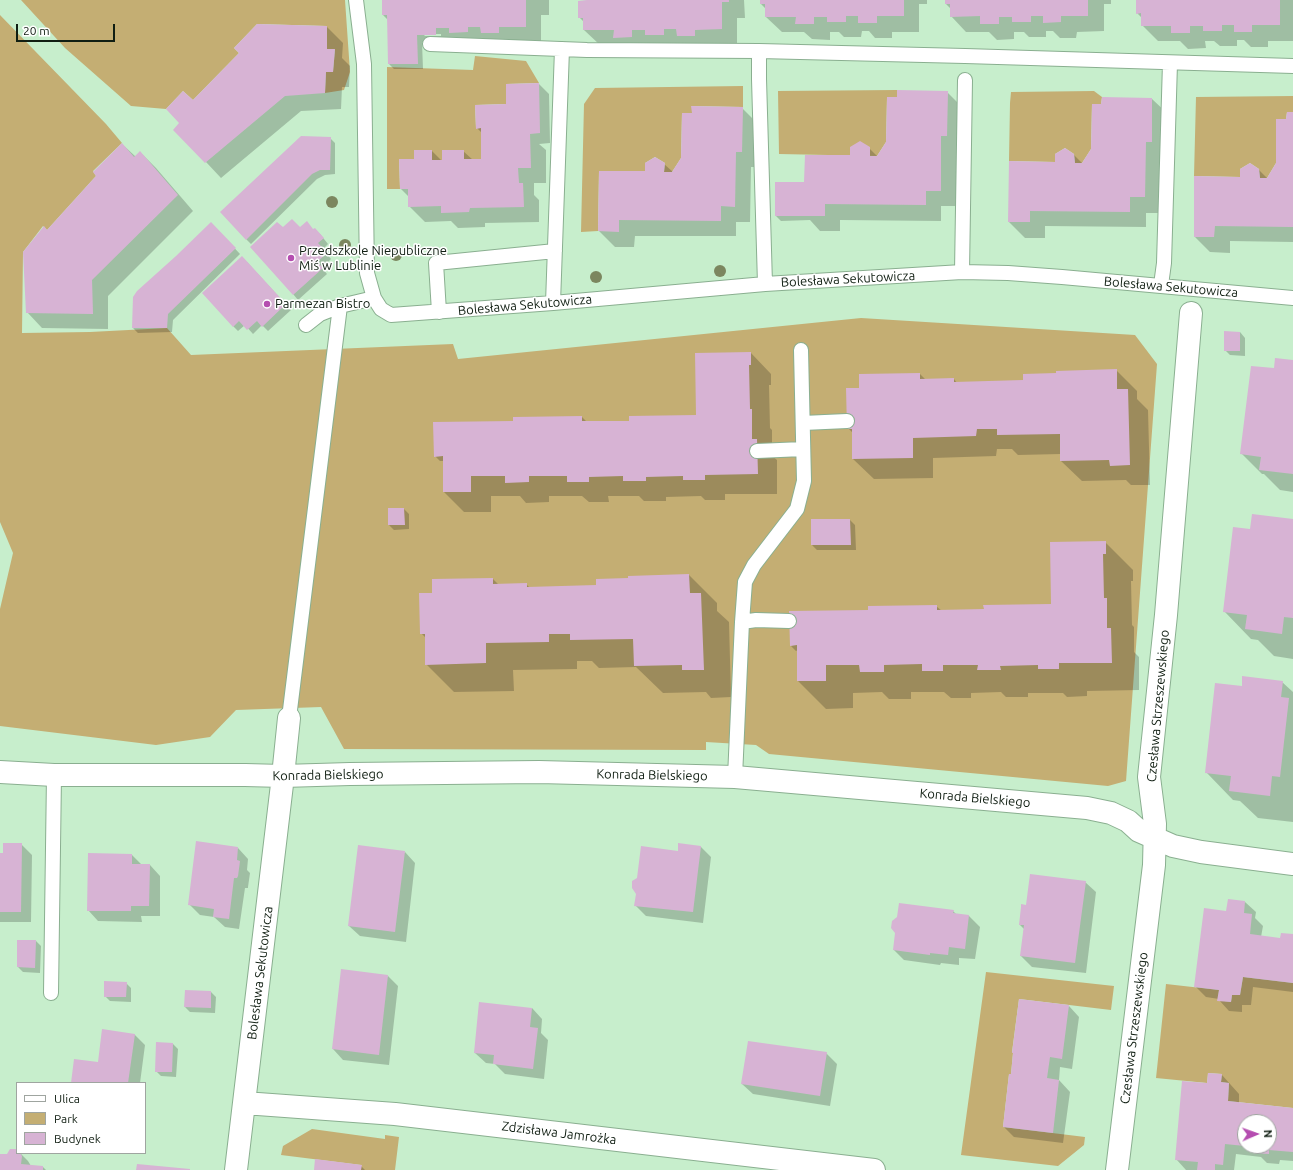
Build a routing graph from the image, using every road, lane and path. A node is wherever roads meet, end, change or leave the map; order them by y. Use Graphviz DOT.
graph roads {
  1 [pos="356,0"];
  2 [pos="430,44"];
  3 [pos="562,49"];
  4 [pos="759,51"];
  5 [pos="1170,63"];
  6 [pos="1293,66"];
  7 [pos="964,80"];
  8 [pos="555,251"];
  9 [pos="962,272"];
  10 [pos="765,284"];
  11 [pos="1161,285"];
  12 [pos="374,298"];
  13 [pos="1293,298"];
  14 [pos="553,303"];
  15 [pos="340,306"];
  16 [pos="439,312"];
  17 [pos="1191,313"];
  18 [pos="306,325"];
  19 [pos="801,350"];
  20 [pos="846,420"];
  21 [pos="802,423"];
  22 [pos="804,449"];
  23 [pos="757,451"];
  24 [pos="789,621"];
  25 [pos="742,622"];
  26 [pos="289,718"];
  27 [pos="0,772"];
  28 [pos="54,775"];
  29 [pos="283,776"];
  30 [pos="734,777"];
  31 [pos="1154,838"];
  32 [pos="1293,864"];
  33 [pos="50,993"];
  34 [pos="244,1103"];
  35 [pos="236,1170"];
  36 [pos="874,1170"];
  37 [pos="1117,1170"];
  1 -- 12 [label="lane"];
  2 -- 3 [label="lane"];
  3 -- 4 [label="lane"];
  3 -- 8 [label="lane"];
  4 -- 5 [label="lane"];
  4 -- 10 [label="lane"];
  5 -- 6 [label="lane"];
  5 -- 11 [label="lane"];
  7 -- 9 [label="lane"];
  8 -- 14 [label="lane"];
  8 -- 16 [label="lane"];
  9 -- 10 [label="lane, Bolesława Sekutowicza"];
  9 -- 11 [label="lane, Bolesława Sekutowicza"];
  10 -- 14 [label="lane, Bolesława Sekutowicza"];
  11 -- 13 [label="lane, Bolesława Sekutowicza"];
  12 -- 15 [label="lane"];
  12 -- 16 [label="lane, Bolesława Sekutowicza"];
  14 -- 16 [label="lane, Bolesława Sekutowicza"];
  15 -- 18 [label="lane"];
  15 -- 26 [label="lane"];
  17 -- 31 [label="street, Czesława Strzeszewskiego"];
  19 -- 21 [label="lane"];
  20 -- 21 [label="lane"];
  21 -- 22 [label="lane"];
  22 -- 23 [label="lane"];
  22 -- 25 [label="lane"];
  24 -- 25 [label="lane"];
  25 -- 30 [label="lane"];
  26 -- 29 [label="street, Bolesława Sekutowicza"];
  27 -- 28 [label="street, Konrada Bielskiego"];
  28 -- 29 [label="street, Konrada Bielskiego"];
  28 -- 33 [label="lane"];
  29 -- 30 [label="street, Konrada Bielskiego"];
  29 -- 34 [label="street, Bolesława Sekutowicza"];
  30 -- 31 [label="street, Konrada Bielskiego"];
  31 -- 32 [label="street, Konrada Bielskiego"];
  31 -- 37 [label="street, Czesława Strzeszewskiego"];
  34 -- 35 [label="street, Bolesława Sekutowicza"];
  34 -- 36 [label="street, Zdzisława Jamrożka"];
}
